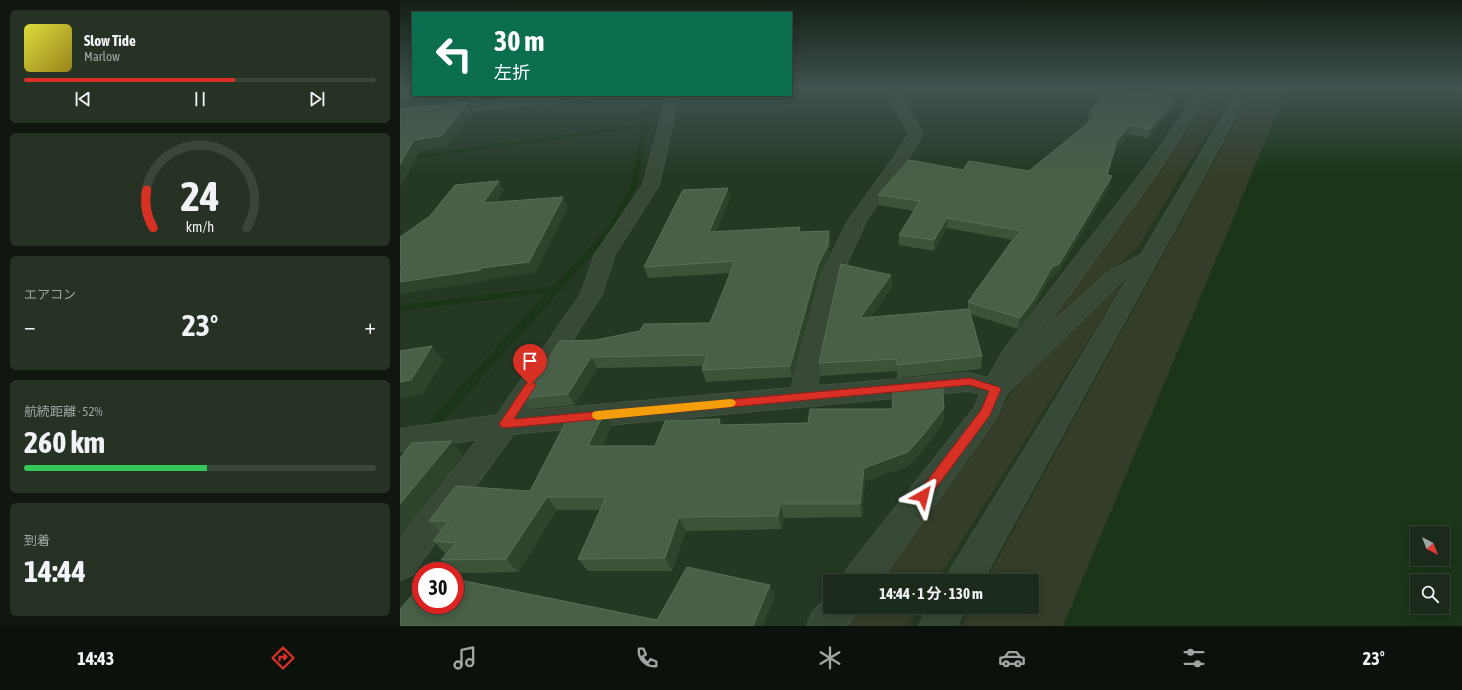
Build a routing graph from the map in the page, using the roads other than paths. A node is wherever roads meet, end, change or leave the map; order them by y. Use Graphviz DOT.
graph roads {
  1 [pos="668,117"];
  2 [pos="907,117"];
  3 [pos="1187,117"];
  4 [pos="1229,117"];
  5 [pos="1149,259"];
  6 [pos="996,389"];
  7 [pos="802,397"];
  8 [pos="505,424"];
  9 [pos="400,440"];
  10 [pos="400,564"];
  11 [pos="864,574"];
  12 [pos="968,574"];
  13 [pos="834,614"];
  14 [pos="944,614"];
  15 [pos="825,626"];
  16 [pos="937,626"];
  1 -- 8 [label="street"];
  2 -- 7 [label="street"];
  3 -- 6 [label="street"];
  4 -- 5 [label="street"];
  5 -- 6 [label="street"];
  5 -- 12 [label="street"];
  6 -- 7 [label="street"];
  6 -- 11 [label="street"];
  7 -- 8 [label="street"];
  8 -- 9 [label="street"];
  8 -- 10 [label="street"];
  13 -- 15 [label="street"];
  14 -- 16 [label="street"];
}
